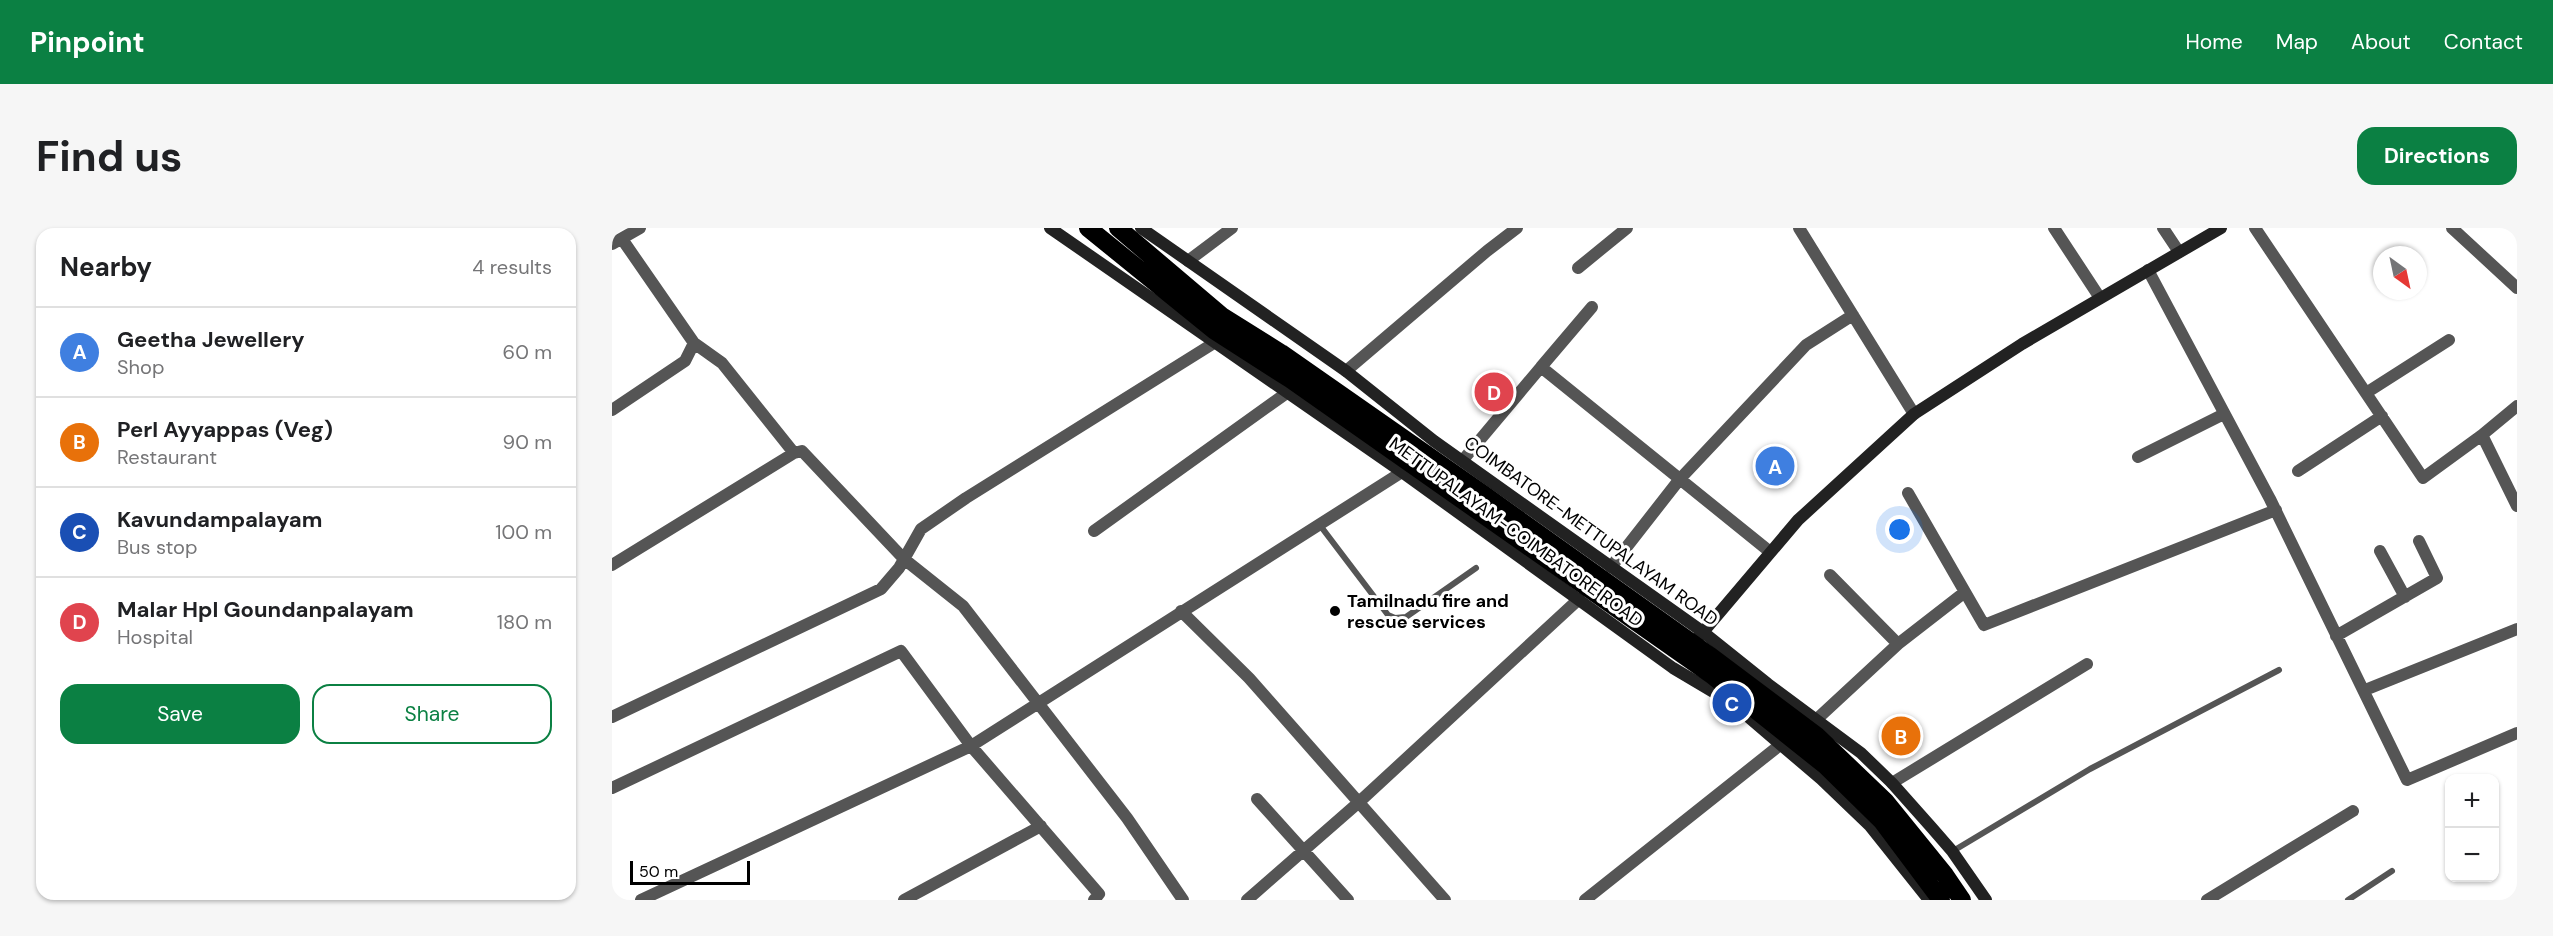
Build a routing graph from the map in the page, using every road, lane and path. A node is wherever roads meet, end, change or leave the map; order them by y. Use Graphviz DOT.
graph roads {
  1 [pos="640,228"];
  2 [pos="1050,228"];
  3 [pos="1088,228"];
  4 [pos="1118,228"];
  5 [pos="1141,228"];
  6 [pos="1232,228"];
  7 [pos="1518,228"];
  8 [pos="1626,228"];
  9 [pos="1799,228"];
  10 [pos="2054,228"];
  11 [pos="2163,228"];
  12 [pos="2221,228"];
  13 [pos="2255,228"];
  14 [pos="2452,228"];
  15 [pos="617,241"];
  16 [pos="2179,252"];
  17 [pos="1188,261"];
  18 [pos="1578,268"];
  19 [pos="2148,270"];
  20 [pos="2517,288"];
  21 [pos="2100,298"];
  22 [pos="1592,307"];
  23 [pos="1853,315"];
  24 [pos="2449,340"];
  25 [pos="1214,343"];
  26 [pos="694,344"];
  27 [pos="1541,367"];
  28 [pos="1346,371"];
  29 [pos="1288,392"];
  30 [pos="2366,393"];
  31 [pos="2517,406"];
  32 [pos="612,410"];
  33 [pos="1914,414"];
  34 [pos="2224,414"];
  35 [pos="2382,416"];
  36 [pos="2482,435"];
  37 [pos="794,453"];
  38 [pos="2138,457"];
  39 [pos="1463,460"];
  40 [pos="2298,471"];
  41 [pos="1402,472"];
  42 [pos="1679,480"];
  43 [pos="1908,494"];
  44 [pos="2517,506"];
  45 [pos="2276,510"];
  46 [pos="1319,523"];
  47 [pos="1094,531"];
  48 [pos="2419,540"];
  49 [pos="1770,551"];
  50 [pos="2380,551"];
  51 [pos="904,559"];
  52 [pos="612,565"];
  53 [pos="1611,567"];
  54 [pos="1476,568"];
  55 [pos="1830,574"];
  56 [pos="1965,592"];
  57 [pos="2405,597"];
  58 [pos="1579,599"];
  59 [pos="1181,611"];
  60 [pos="2517,629"];
  61 [pos="1703,632"];
  62 [pos="2336,636"];
  63 [pos="1898,644"];
  64 [pos="2087,664"];
  65 [pos="1673,668"];
  66 [pos="2279,670"];
  67 [pos="2365,690"];
  68 [pos="1039,702"];
  69 [pos="612,717"];
  70 [pos="1817,719"];
  71 [pos="2517,733"];
  72 [pos="1780,745"];
  73 [pos="971,746"];
  74 [pos="1892,783"];
  75 [pos="612,788"];
  76 [pos="1257,799"];
  77 [pos="1358,803"];
  78 [pos="2354,811"];
  79 [pos="1041,826"];
  80 [pos="1305,850"];
  81 [pos="1952,851"];
  82 [pos="2392,871"];
  83 [pos="1979,888"];
  84 [pos="641,900"];
  85 [pos="904,900"];
  86 [pos="1094,900"];
  87 [pos="1183,900"];
  88 [pos="1247,900"];
  89 [pos="1348,900"];
  90 [pos="1445,900"];
  91 [pos="1586,900"];
  92 [pos="1929,900"];
  93 [pos="1941,900"];
  94 [pos="1960,900"];
  95 [pos="1986,900"];
  96 [pos="2207,900"];
  97 [pos="2349,900"];
  1 -- 15 [label="street"];
  2 -- 25 [label="main road, METTUPALAYAM-COIMBATORE ROAD"];
  3 -- 93 [label="highway"];
  4 -- 94 [label="highway"];
  5 -- 17 [label="main road, COIMBATORE-METTUPALAYAM ROAD"];
  6 -- 17 [label="street"];
  7 -- 28 [label="street"];
  8 -- 18 [label="street"];
  9 -- 23 [label="street"];
  10 -- 21 [label="street"];
  11 -- 16 [label="street"];
  12 -- 16 [label="main road"];
  13 -- 30 [label="street"];
  14 -- 20 [label="street"];
  15 -- 26 [label="street"];
  16 -- 19 [label="main road"];
  17 -- 28 [label="main road, COIMBATORE-METTUPALAYAM ROAD"];
  19 -- 21 [label="main road"];
  19 -- 34 [label="street"];
  21 -- 33 [label="main road"];
  22 -- 27 [label="street"];
  23 -- 33 [label="street"];
  23 -- 42 [label="street"];
  24 -- 30 [label="street"];
  25 -- 29 [label="main road, METTUPALAYAM-COIMBATORE ROAD"];
  25 -- 51 [label="street"];
  26 -- 32 [label="street"];
  26 -- 37 [label="street"];
  27 -- 39 [label="street"];
  27 -- 42 [label="street"];
  28 -- 39 [label="main road, COIMBATORE-METTUPALAYAM ROAD"];
  29 -- 41 [label="main road, METTUPALAYAM-COIMBATORE ROAD"];
  29 -- 47 [label="street"];
  30 -- 35 [label="street"];
  31 -- 36 [label="street"];
  33 -- 49 [label="main road"];
  34 -- 38 [label="street"];
  34 -- 45 [label="street"];
  35 -- 36 [label="street"];
  35 -- 40 [label="street"];
  36 -- 44 [label="street"];
  37 -- 51 [label="street"];
  37 -- 52 [label="street"];
  39 -- 53 [label="main road, COIMBATORE-METTUPALAYAM ROAD"];
  41 -- 46 [label="street"];
  41 -- 58 [label="main road, METTUPALAYAM-COIMBATORE ROAD"];
  42 -- 49 [label="street"];
  42 -- 53 [label="street"];
  43 -- 56 [label="street"];
  45 -- 56 [label="street"];
  45 -- 62 [label="street"];
  46 -- 54 [label="lane"];
  46 -- 59 [label="street"];
  48 -- 57 [label="street"];
  49 -- 61 [label="main road"];
  50 -- 57 [label="street"];
  51 -- 68 [label="street"];
  51 -- 69 [label="street"];
  53 -- 61 [label="main road, COIMBATORE-METTUPALAYAM ROAD"];
  55 -- 63 [label="street"];
  56 -- 63 [label="street"];
  57 -- 62 [label="street"];
  58 -- 65 [label="main road, METTUPALAYAM-COIMBATORE ROAD"];
  58 -- 77 [label="street"];
  59 -- 68 [label="street"];
  59 -- 77 [label="street"];
  60 -- 67 [label="street"];
  61 -- 65 [label="main road"];
  61 -- 70 [label="main road, COIMBATORE-METTUPALAYAM ROAD"];
  62 -- 67 [label="street"];
  63 -- 70 [label="street"];
  64 -- 74 [label="street"];
  65 -- 72 [label="main road, METTUPALAYAM-COIMBATORE ROAD"];
  66 -- 81 [label="lane"];
  67 -- 71 [label="street"];
  68 -- 73 [label="street"];
  68 -- 87 [label="street"];
  70 -- 74 [label="main road, COIMBATORE-METTUPALAYAM ROAD"];
  72 -- 91 [label="street"];
  72 -- 92 [label="main road, METTUPALAYAM-COIMBATORE ROAD"];
  73 -- 75 [label="street"];
  73 -- 79 [label="street"];
  73 -- 84 [label="street"];
  74 -- 81 [label="main road, COIMBATORE-METTUPALAYAM ROAD"];
  76 -- 80 [label="street"];
  77 -- 80 [label="street"];
  77 -- 90 [label="street"];
  78 -- 96 [label="street"];
  79 -- 85 [label="street"];
  79 -- 86 [label="street"];
  80 -- 88 [label="street"];
  80 -- 89 [label="street"];
  81 -- 83 [label="main road, COIMBATORE-METTUPALAYAM ROAD"];
  82 -- 97 [label="lane"];
  83 -- 94 [label="main road"];
  83 -- 95 [label="main road, COIMBATORE-METTUPALAYAM ROAD"];
}
